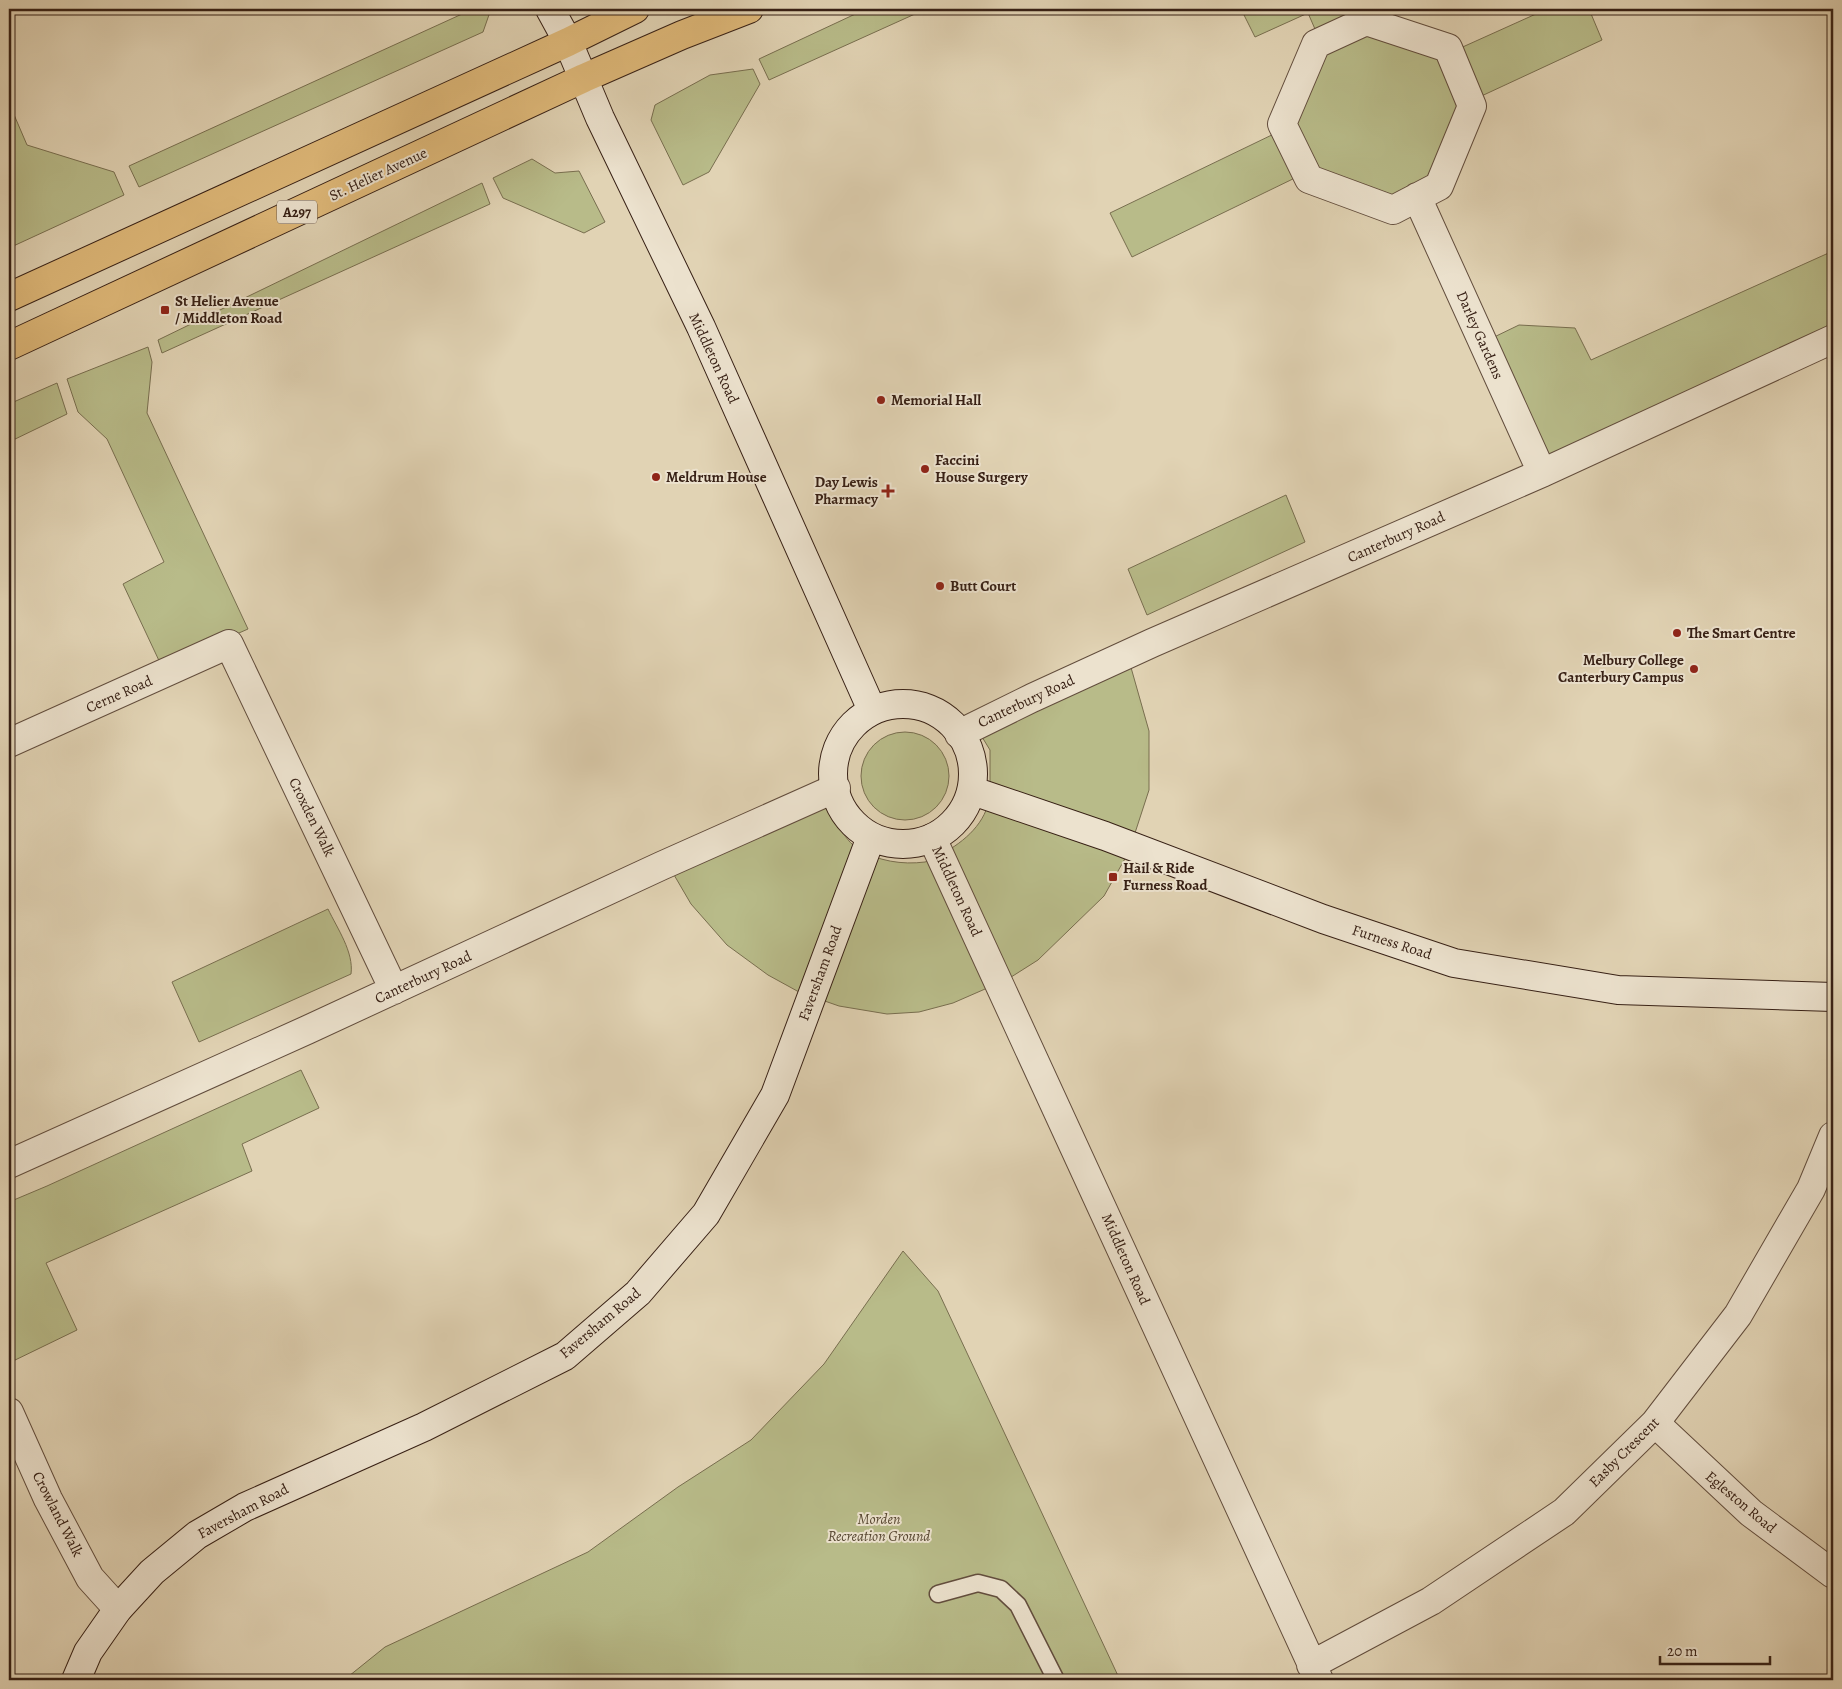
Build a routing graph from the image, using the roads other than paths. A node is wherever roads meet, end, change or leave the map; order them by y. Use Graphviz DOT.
graph roads {
  1 [pos="550,9"];
  2 [pos="635,9"];
  3 [pos="749,9"];
  4 [pos="568,42"];
  5 [pos="584,78"];
  6 [pos="1418,197"];
  7 [pos="9,297"];
  8 [pos="1833,339"];
  9 [pos="9,346"];
  10 [pos="1542,472"];
  11 [pos="229,644"];
  12 [pos="872,710"];
  13 [pos="959,734"];
  14 [pos="9,743"];
  15 [pos="836,788"];
  16 [pos="973,791"];
  17 [pos="871,837"];
  18 [pos="932,838"];
  19 [pos="394,990"];
  20 [pos="1833,996"];
  21 [pos="1833,1136"];
  22 [pos="9,1164"];
  23 [pos="9,1412"];
  24 [pos="1655,1423"];
  25 [pos="1833,1574"];
  26 [pos="938,1594"];
  27 [pos="118,1609"];
  28 [pos="1315,1672"];
  29 [pos="76,1680"];
  30 [pos="1056,1680"];
  1 -- 4 [label="street, Middleton Road"];
  2 -- 4 [label="highway"];
  3 -- 5 [label="highway, St. Helier Avenue"];
  4 -- 5 [label="street, Middleton Road"];
  4 -- 7 [label="highway"];
  5 -- 9 [label="highway, St. Helier Avenue / A297"];
  5 -- 12 [label="street, Middleton Road"];
  6 -- 6 [label="street"];
  6 -- 10 [label="street, Darley Gardens"];
  8 -- 10 [label="street, Canterbury Road"];
  10 -- 13 [label="street, Canterbury Road"];
  11 -- 14 [label="street, Cerne Road"];
  11 -- 19 [label="street, Croxden Walk"];
  12 -- 13 [label="street"];
  12 -- 15 [label="street"];
  13 -- 16 [label="street"];
  15 -- 17 [label="street"];
  15 -- 19 [label="street, Canterbury Road"];
  16 -- 18 [label="street"];
  16 -- 20 [label="street, Furness Road"];
  17 -- 18 [label="street"];
  17 -- 27 [label="street, Faversham Road"];
  18 -- 28 [label="street, Middleton Road"];
  19 -- 22 [label="street, Canterbury Road"];
  21 -- 24 [label="street, Easby Crescent"];
  23 -- 27 [label="street, Crowland Walk"];
  24 -- 25 [label="street, Egleston Road"];
  24 -- 28 [label="street, Easby Crescent"];
  26 -- 30 [label="lane"];
  27 -- 29 [label="street, Faversham Road"];
}
